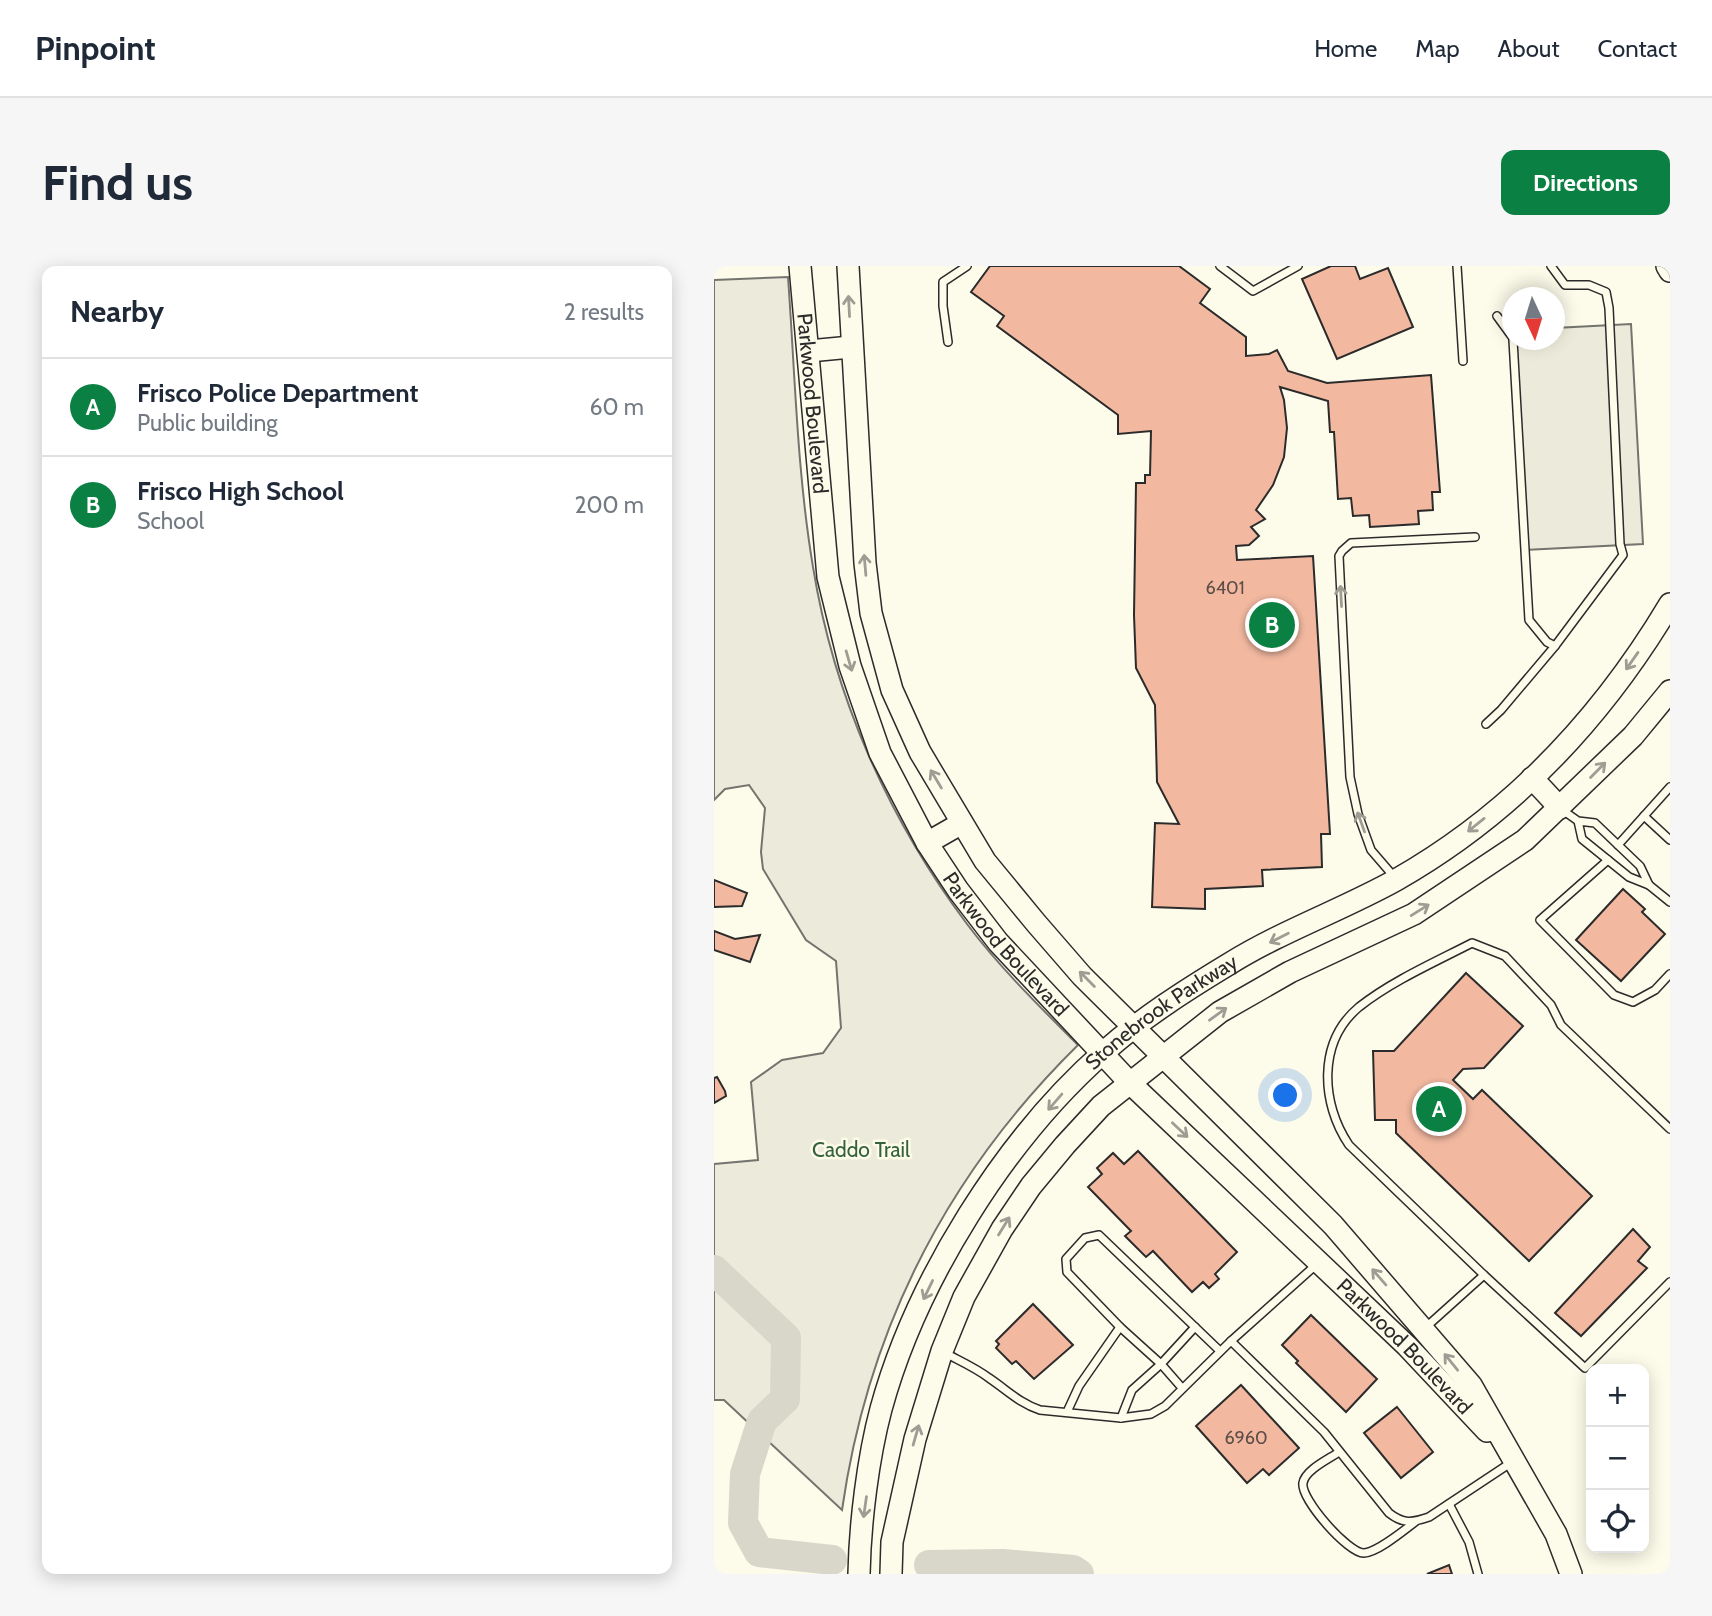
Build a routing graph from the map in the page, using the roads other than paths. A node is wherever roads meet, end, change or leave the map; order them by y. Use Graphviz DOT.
graph roads {
  1 [pos="800,266"];
  2 [pos="848,266"];
  3 [pos="967,266"];
  4 [pos="1220,266"];
  5 [pos="1297,266"];
  6 [pos="1457,266"];
  7 [pos="1550,266"];
  8 [pos="1667,266"];
  9 [pos="1670,271"];
  10 [pos="1497,316"];
  11 [pos="1502,323"];
  12 [pos="948,342"];
  13 [pos="851,347"];
  14 [pos="1514,350"];
  15 [pos="809,351"];
  16 [pos="1463,361"];
  17 [pos="1475,537"];
  18 [pos="1670,604"];
  19 [pos="1555,646"];
  20 [pos="1670,691"];
  21 [pos="1486,724"];
  22 [pos="1532,778"];
  23 [pos="1670,787"];
  24 [pos="1560,808"];
  25 [pos="1644,816"];
  26 [pos="1578,821"];
  27 [pos="962,823"];
  28 [pos="1670,840"];
  29 [pos="928,843"];
  30 [pos="1618,845"];
  31 [pos="1608,860"];
  32 [pos="1396,879"];
  33 [pos="1648,885"];
  34 [pos="1670,902"];
  35 [pos="1670,974"];
  36 [pos="1135,1027"];
  37 [pos="1102,1053"];
  38 [pos="1164,1056"];
  39 [pos="1130,1083"];
  40 [pos="1670,1129"];
  41 [pos="1319,1262"];
  42 [pos="1484,1275"];
  43 [pos="1670,1282"];
  44 [pos="1120,1327"];
  45 [pos="1195,1327"];
  46 [pos="1424,1329"];
  47 [pos="908,1336"];
  48 [pos="1231,1341"];
  49 [pos="1407,1346"];
  50 [pos="942,1351"];
  51 [pos="1220,1351"];
  52 [pos="1161,1364"];
  53 [pos="1182,1388"];
  54 [pos="1066,1412"];
  55 [pos="1121,1418"];
  56 [pos="1339,1452"];
  57 [pos="1515,1460"];
  58 [pos="1449,1504"];
  59 [pos="1415,1522"];
  60 [pos="859,1574"];
  61 [pos="891,1574"];
  62 [pos="1478,1574"];
  63 [pos="1571,1574"];
  1 -- 15 [label="main road, Parkwood Boulevard"];
  13 -- 2 [label="main road, Parkwood Boulevard, one-way"];
  3 -- 12 [label="lane"];
  4 -- 5 [label="lane"];
  6 -- 16 [label="lane"];
  7 -- 19 [label="lane"];
  8 -- 9 [label="main road"];
  10 -- 11 [label="lane"];
  13 -- 15 [label="main road"];
  27 -- 13 [label="main road, Parkwood Boulevard, one-way"];
  14 -- 19 [label="lane"];
  15 -- 29 [label="main road, Parkwood Boulevard, one-way"];
  32 -- 17 [label="lane, one-way"];
  18 -- 22 [label="main road, Stonebrook Parkway, one-way"];
  19 -- 21 [label="lane"];
  24 -- 20 [label="main road, Stonebrook Parkway, one-way"];
  22 -- 24 [label="main road"];
  22 -- 32 [label="main road, Stonebrook Parkway, one-way"];
  23 -- 25 [label="lane"];
  24 -- 26 [label="lane"];
  38 -- 24 [label="main road, Stonebrook Parkway, one-way"];
  25 -- 28 [label="lane"];
  25 -- 30 [label="lane"];
  26 -- 30 [label="lane"];
  26 -- 31 [label="lane"];
  27 -- 29 [label="main road"];
  36 -- 27 [label="main road, Parkwood Boulevard, one-way"];
  29 -- 37 [label="main road, Parkwood Boulevard"];
  30 -- 33 [label="lane"];
  31 -- 33 [label="lane"];
  31 -- 35 [label="lane"];
  32 -- 36 [label="main road, Stonebrook Parkway, one-way"];
  33 -- 34 [label="lane"];
  36 -- 37 [label="main road, Stonebrook Parkway"];
  36 -- 38 [label="main road, Parkwood Boulevard"];
  37 -- 39 [label="main road, Parkwood Boulevard"];
  37 -- 47 [label="main road, Stonebrook Parkway, one-way"];
  38 -- 39 [label="main road, Stonebrook Parkway"];
  46 -- 38 [label="main road, Parkwood Boulevard, one-way"];
  39 -- 41 [label="main road, Parkwood Boulevard, one-way"];
  50 -- 39 [label="main road, Stonebrook Parkway, one-way"];
  40 -- 42 [label="lane"];
  41 -- 48 [label="lane"];
  41 -- 49 [label="main road, Parkwood Boulevard"];
  42 -- 43 [label="lane"];
  42 -- 46 [label="lane"];
  44 -- 45 [label="lane"];
  44 -- 52 [label="lane"];
  44 -- 54 [label="lane"];
  45 -- 51 [label="lane"];
  45 -- 52 [label="lane"];
  46 -- 49 [label="lane"];
  57 -- 46 [label="main road, Parkwood Boulevard, one-way"];
  47 -- 50 [label="main road"];
  47 -- 60 [label="main road, Stonebrook Parkway, one-way"];
  48 -- 51 [label="lane"];
  48 -- 56 [label="lane"];
  49 -- 57 [label="main road, Parkwood Boulevard"];
  50 -- 54 [label="lane"];
  61 -- 50 [label="main road, Stonebrook Parkway, one-way"];
  51 -- 53 [label="lane"];
  52 -- 53 [label="lane"];
  52 -- 55 [label="lane"];
  53 -- 55 [label="lane"];
  54 -- 55 [label="lane"];
  56 -- 59 [label="lane"];
  56 -- 59 [label="lane"];
  57 -- 58 [label="lane"];
  57 -- 63 [label="main road, Parkwood Boulevard"];
  58 -- 59 [label="lane"];
  58 -- 62 [label="lane"];
}
